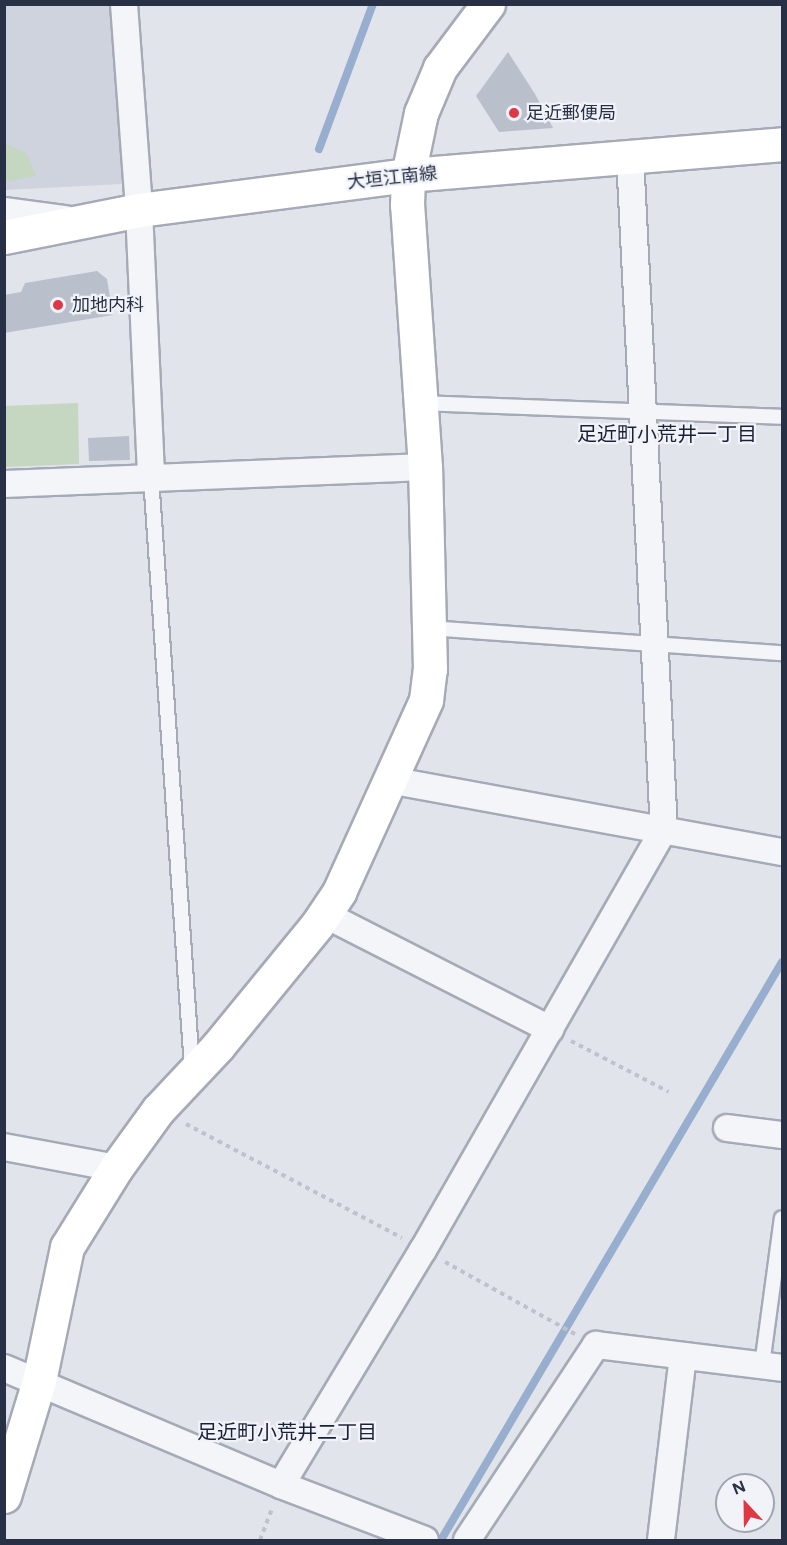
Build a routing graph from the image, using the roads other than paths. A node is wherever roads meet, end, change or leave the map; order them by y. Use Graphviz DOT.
graph roads {
  1 [pos="124,4"];
  2 [pos="488,4"];
  3 [pos="783,144"];
  4 [pos="630,157"];
  5 [pos="408,175"];
  6 [pos="139,210"];
  7 [pos="4,211"];
  8 [pos="75,220"];
  9 [pos="4,237"];
  10 [pos="420,403"];
  11 [pos="642,412"];
  12 [pos="780,417"];
  13 [pos="425,467"];
  14 [pos="152,477"];
  15 [pos="4,484"];
  16 [pos="427,628"];
  17 [pos="654,641"];
  18 [pos="783,653"];
  19 [pos="389,780"];
  20 [pos="664,830"];
  21 [pos="783,852"];
  22 [pos="324,914"];
  23 [pos="549,1029"];
  24 [pos="192,1070"];
  25 [pos="727,1128"];
  26 [pos="783,1135"];
  27 [pos="4,1147"];
  28 [pos="116,1168"];
  29 [pos="783,1218"];
  30 [pos="683,1356"];
  31 [pos="772,1366"];
  32 [pos="4,1368"];
  33 [pos="39,1381"];
  34 [pos="281,1485"];
  35 [pos="4,1496"];
  36 [pos="425,1540"];
  37 [pos="468,1540"];
  38 [pos="661,1540"];
  1 -- 6 [label="street"];
  2 -- 5 [label="street"];
  3 -- 4 [label="street, 大垣江南線"];
  4 -- 5 [label="street, 大垣江南線"];
  4 -- 11 [label="street"];
  5 -- 6 [label="street, 大垣江南線"];
  5 -- 10 [label="street"];
  6 -- 8 [label="street, 大垣江南線"];
  6 -- 14 [label="street"];
  7 -- 8 [label="street"];
  8 -- 9 [label="street, 大垣江南線"];
  10 -- 11 [label="lane"];
  10 -- 13 [label="street"];
  11 -- 12 [label="lane"];
  11 -- 17 [label="street"];
  13 -- 14 [label="street"];
  13 -- 16 [label="street"];
  14 -- 15 [label="street"];
  14 -- 24 [label="lane"];
  16 -- 17 [label="lane"];
  16 -- 19 [label="street"];
  17 -- 18 [label="lane"];
  17 -- 20 [label="street"];
  19 -- 20 [label="street"];
  19 -- 22 [label="street"];
  20 -- 21 [label="street"];
  20 -- 23 [label="street"];
  22 -- 23 [label="street"];
  22 -- 24 [label="street"];
  23 -- 34 [label="street"];
  24 -- 28 [label="street"];
  25 -- 26 [label="street"];
  27 -- 28 [label="street"];
  28 -- 33 [label="street"];
  29 -- 31 [label="lane"];
  30 -- 31 [label="street"];
  30 -- 37 [label="street"];
  30 -- 38 [label="street"];
  32 -- 33 [label="street"];
  33 -- 34 [label="street"];
  33 -- 35 [label="street"];
  34 -- 36 [label="street"];
}
